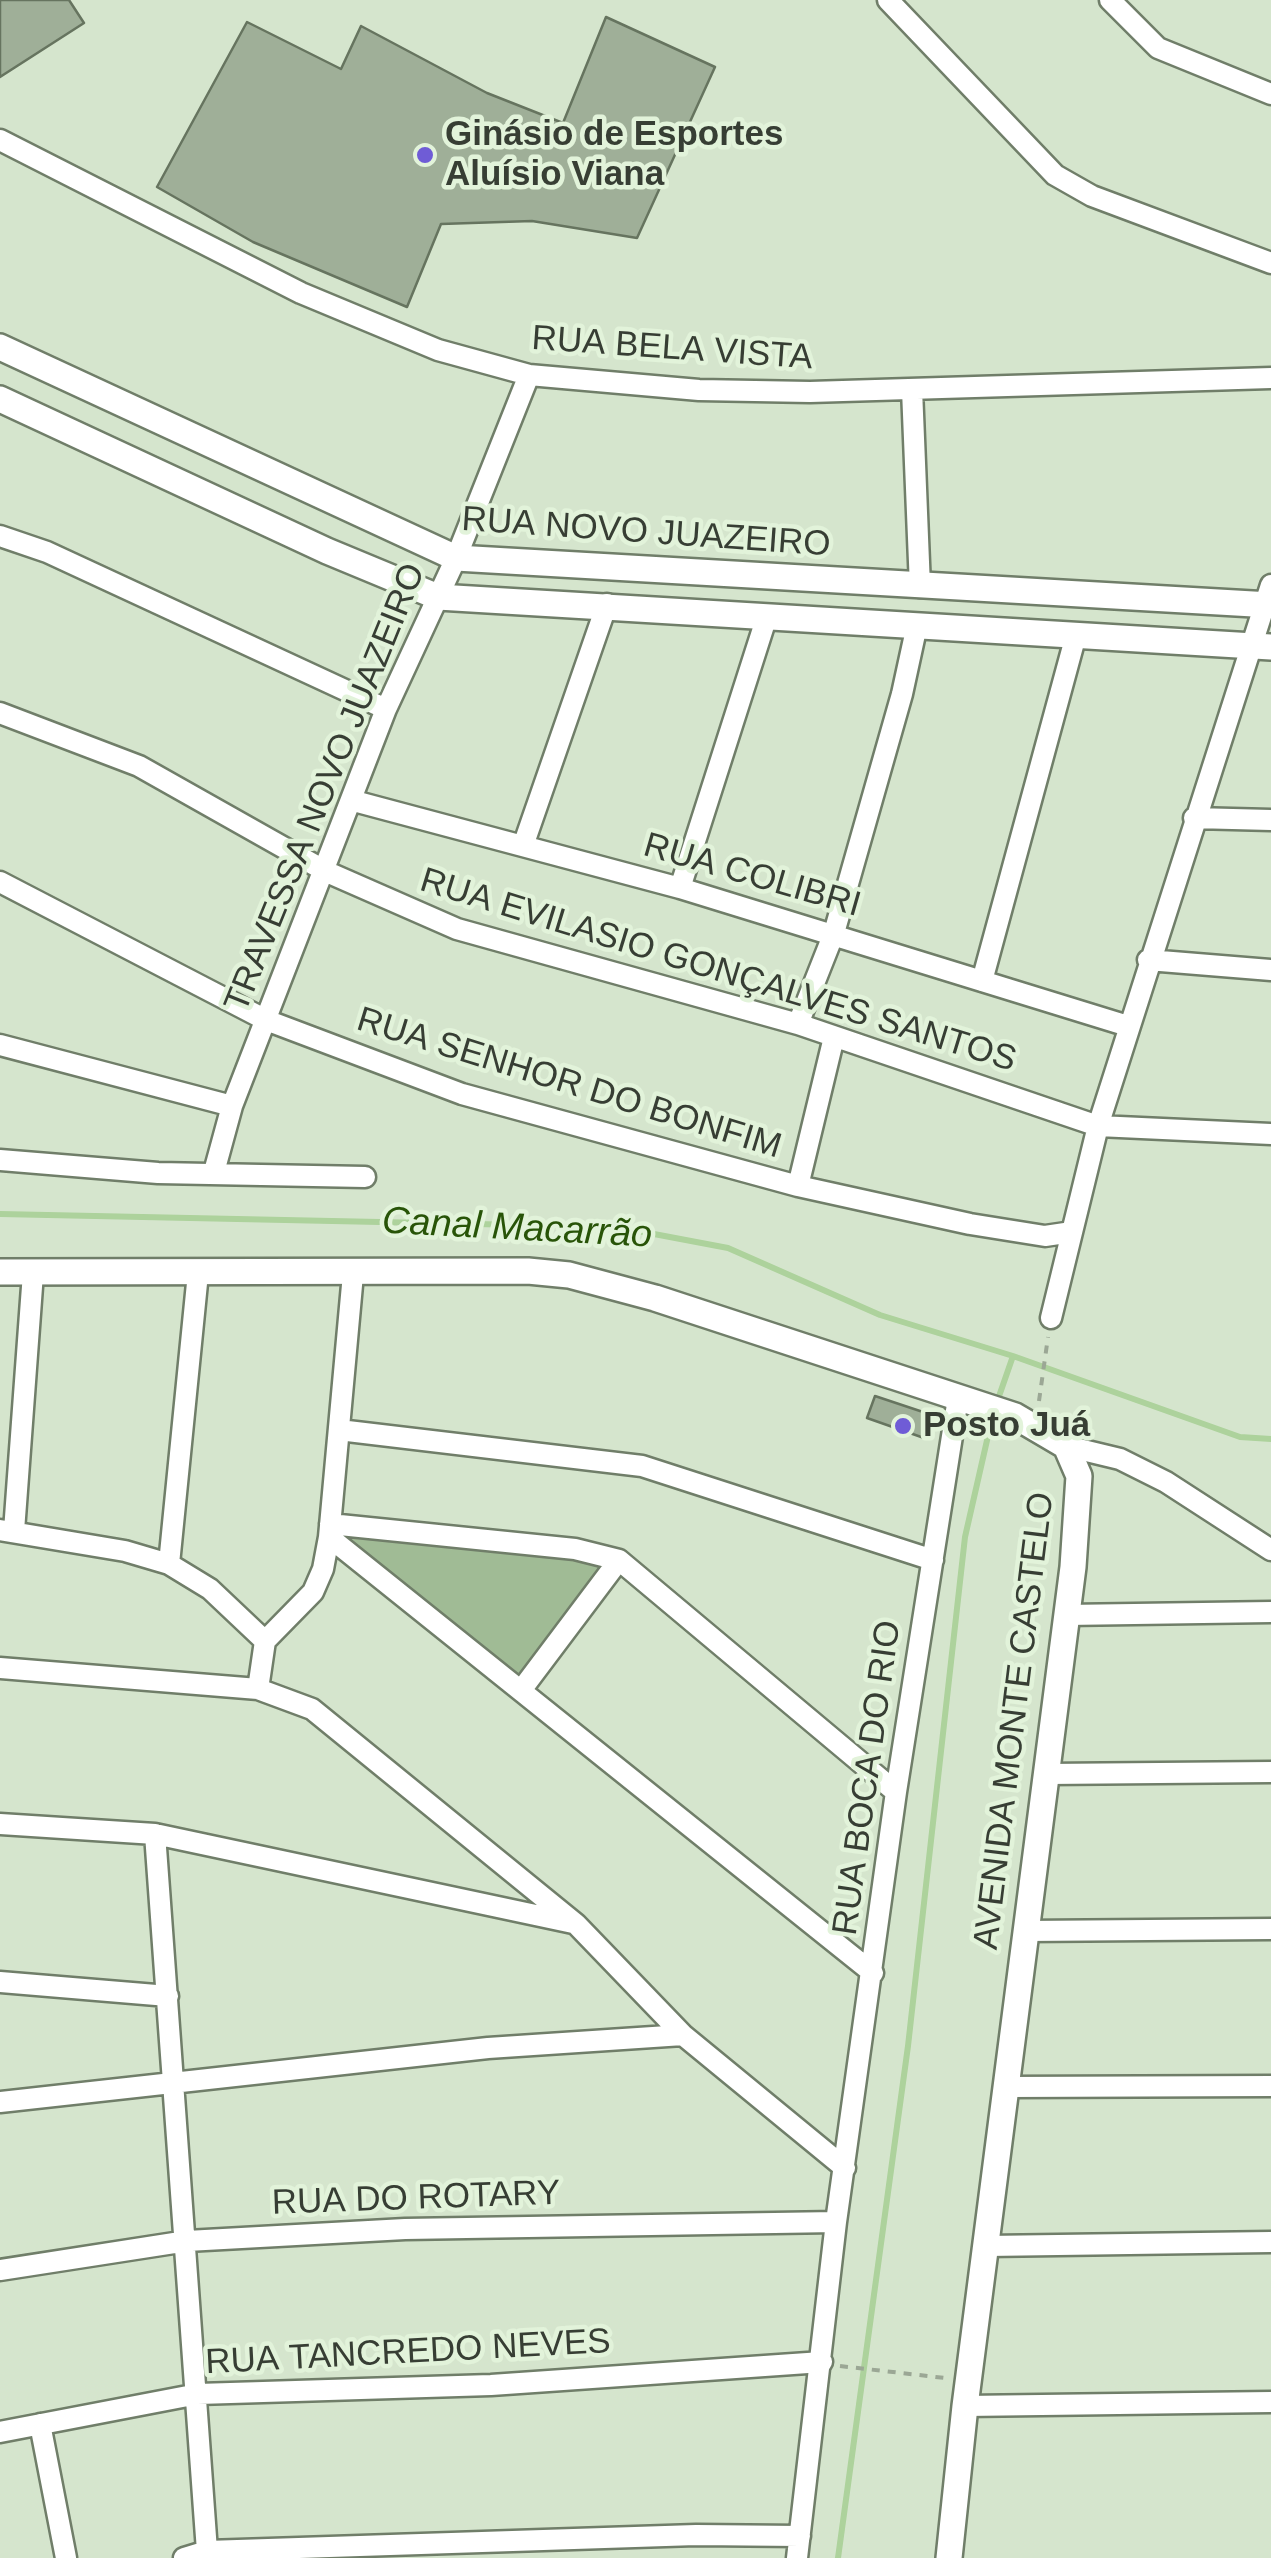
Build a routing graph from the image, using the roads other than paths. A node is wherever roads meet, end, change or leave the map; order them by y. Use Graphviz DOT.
graph roads {
  1 [pos="888,0"];
  2 [pos="1110,0"];
  3 [pos="1271,94"];
  4 [pos="0,140"];
  5 [pos="1271,262"];
  6 [pos="0,347"];
  7 [pos="529,375"];
  8 [pos="1271,378"];
  9 [pos="912,390"];
  10 [pos="0,399"];
  11 [pos="0,536"];
  12 [pos="456,558"];
  13 [pos="920,587"];
  14 [pos="438,597"];
  15 [pos="1269,598"];
  16 [pos="607,604"];
  17 [pos="768,616"];
  18 [pos="917,625"];
  19 [pos="1076,635"];
  20 [pos="1260,646"];
  21 [pos="386,709"];
  22 [pos="0,713"];
  23 [pos="354,801"];
  24 [pos="1194,818"];
  25 [pos="1271,820"];
  26 [pos="523,846"];
  27 [pos="326,872"];
  28 [pos="0,882"];
  29 [pos="680,888"];
  30 [pos="834,933"];
  31 [pos="1148,960"];
  32 [pos="1271,970"];
  33 [pos="982,980"];
  34 [pos="266,1020"];
  35 [pos="798,1024"];
  36 [pos="1128,1026"];
  37 [pos="834,1036"];
  38 [pos="0,1045"];
  39 [pos="232,1106"];
  40 [pos="1098,1126"];
  41 [pos="1271,1134"];
  42 [pos="0,1160"];
  43 [pos="214,1172"];
  44 [pos="365,1177"];
  45 [pos="798,1186"];
  46 [pos="1072,1232"];
  47 [pos="0,1272"];
  48 [pos="33,1272"];
  49 [pos="198,1272"];
  50 [pos="353,1274"];
  51 [pos="1051,1318"];
  52 [pos="970,1402"];
  53 [pos="339,1430"];
  54 [pos="1066,1446"];
  55 [pos="7,1530"];
  56 [pos="330,1530"];
  57 [pos="1271,1550"];
  58 [pos="618,1560"];
  59 [pos="933,1560"];
  60 [pos="169,1564"];
  61 [pos="1271,1612"];
  62 [pos="1066,1615"];
  63 [pos="265,1641"];
  64 [pos="0,1668"];
  65 [pos="258,1689"];
  66 [pos="522,1689"];
  67 [pos="1271,1772"];
  68 [pos="1047,1774"];
  69 [pos="896,1792"];
  70 [pos="0,1824"];
  71 [pos="155,1834"];
  72 [pos="576,1924"];
  73 [pos="1271,1929"];
  74 [pos="1026,1930"];
  75 [pos="873,1973"];
  76 [pos="0,1982"];
  77 [pos="168,1996"];
  78 [pos="683,2035"];
  79 [pos="174,2083"];
  80 [pos="1271,2086"];
  81 [pos="1009,2087"];
  82 [pos="0,2102"];
  83 [pos="845,2168"];
  84 [pos="836,2222"];
  85 [pos="186,2241"];
  86 [pos="1271,2242"];
  87 [pos="987,2246"];
  88 [pos="0,2270"];
  89 [pos="822,2362"];
  90 [pos="967,2393"];
  91 [pos="198,2394"];
  92 [pos="1271,2402"];
  93 [pos="40,2424"];
  94 [pos="0,2432"];
  95 [pos="798,2547"];
  96 [pos="207,2551"];
  97 [pos="66,2558"];
  98 [pos="184,2558"];
  99 [pos="949,2558"];
  1 -- 5 [label="street"];
  2 -- 3 [label="street"];
  4 -- 7 [label="street, RUA BELA VISTA"];
  6 -- 12 [label="street, RUA NOVO JUAZEIRO"];
  7 -- 9 [label="street, RUA BELA VISTA"];
  7 -- 12 [label="street, TRAVESSA NOVO JUAZEIRO"];
  8 -- 9 [label="street, RUA BELA VISTA"];
  9 -- 13 [label="street"];
  10 -- 14 [label="street"];
  11 -- 21 [label="street"];
  12 -- 13 [label="street, RUA NOVO JUAZEIRO"];
  12 -- 14 [label="street, TRAVESSA NOVO JUAZEIRO"];
  13 -- 15 [label="street, RUA NOVO JUAZEIRO"];
  14 -- 16 [label="street"];
  14 -- 21 [label="street, TRAVESSA NOVO JUAZEIRO"];
  15 -- 20 [label="street"];
  16 -- 17 [label="street"];
  16 -- 26 [label="street"];
  17 -- 18 [label="street"];
  17 -- 29 [label="street"];
  18 -- 19 [label="street"];
  18 -- 30 [label="street"];
  19 -- 20 [label="street"];
  19 -- 33 [label="street"];
  20 -- 24 [label="street"];
  21 -- 23 [label="street, TRAVESSA NOVO JUAZEIRO"];
  22 -- 27 [label="street, RUA EVILASIO GONÇALVES SANTOS"];
  23 -- 26 [label="street, RUA COLIBRI"];
  23 -- 27 [label="street, TRAVESSA NOVO JUAZEIRO"];
  24 -- 25 [label="street"];
  24 -- 31 [label="street"];
  26 -- 29 [label="street, RUA COLIBRI"];
  27 -- 34 [label="street, TRAVESSA NOVO JUAZEIRO"];
  27 -- 35 [label="street, RUA EVILASIO GONÇALVES SANTOS"];
  28 -- 34 [label="street, RUA SENHOR DO BONFIM"];
  29 -- 30 [label="street, RUA COLIBRI"];
  30 -- 33 [label="street, RUA COLIBRI"];
  30 -- 35 [label="street"];
  31 -- 32 [label="street"];
  31 -- 36 [label="street"];
  33 -- 36 [label="street, RUA COLIBRI"];
  34 -- 39 [label="street, TRAVESSA NOVO JUAZEIRO"];
  34 -- 45 [label="street, RUA SENHOR DO BONFIM"];
  35 -- 37 [label="street, RUA EVILASIO GONÇALVES SANTOS"];
  36 -- 40 [label="street"];
  37 -- 40 [label="street, RUA EVILASIO GONÇALVES SANTOS"];
  37 -- 45 [label="street"];
  38 -- 39 [label="street"];
  39 -- 43 [label="street, TRAVESSA NOVO JUAZEIRO"];
  40 -- 41 [label="street, RUA EVILASIO GONÇALVES SANTOS"];
  40 -- 46 [label="street"];
  42 -- 43 [label="street"];
  43 -- 44 [label="street"];
  45 -- 46 [label="street, RUA SENHOR DO BONFIM"];
  46 -- 51 [label="street"];
  47 -- 48 [label="street, AVENIDA MONTE CASTELO"];
  48 -- 49 [label="street, AVENIDA MONTE CASTELO"];
  48 -- 55 [label="street"];
  49 -- 50 [label="street, AVENIDA MONTE CASTELO"];
  49 -- 60 [label="street"];
  50 -- 52 [label="street, AVENIDA MONTE CASTELO"];
  50 -- 53 [label="street"];
  52 -- 54 [label="street, AVENIDA MONTE CASTELO"];
  52 -- 59 [label="street, RUA BOCA DO RIO"];
  53 -- 56 [label="street"];
  53 -- 59 [label="street"];
  54 -- 57 [label="street"];
  54 -- 62 [label="street, AVENIDA MONTE CASTELO"];
  55 -- 60 [label="street"];
  56 -- 58 [label="street"];
  56 -- 63 [label="street"];
  56 -- 66 [label="street"];
  58 -- 66 [label="street"];
  58 -- 69 [label="street"];
  59 -- 69 [label="street, RUA BOCA DO RIO"];
  60 -- 63 [label="street"];
  61 -- 62 [label="street"];
  62 -- 68 [label="street, AVENIDA MONTE CASTELO"];
  63 -- 65 [label="street"];
  64 -- 65 [label="street"];
  65 -- 72 [label="street"];
  66 -- 75 [label="street"];
  67 -- 68 [label="street"];
  68 -- 74 [label="street, AVENIDA MONTE CASTELO"];
  69 -- 75 [label="street, RUA BOCA DO RIO"];
  70 -- 71 [label="street"];
  71 -- 72 [label="street"];
  71 -- 77 [label="street"];
  72 -- 78 [label="street"];
  73 -- 74 [label="street"];
  74 -- 81 [label="street, AVENIDA MONTE CASTELO"];
  75 -- 83 [label="street, RUA BOCA DO RIO"];
  76 -- 77 [label="street"];
  77 -- 79 [label="street"];
  78 -- 79 [label="street"];
  78 -- 83 [label="street"];
  79 -- 82 [label="street"];
  79 -- 85 [label="street"];
  80 -- 81 [label="street"];
  81 -- 87 [label="street, AVENIDA MONTE CASTELO"];
  83 -- 84 [label="street, RUA BOCA DO RIO"];
  84 -- 85 [label="street, RUA DO ROTARY"];
  84 -- 89 [label="street, RUA BOCA DO RIO"];
  85 -- 88 [label="street, RUA DO ROTARY"];
  85 -- 91 [label="street"];
  86 -- 87 [label="street"];
  87 -- 90 [label="street, AVENIDA MONTE CASTELO"];
  89 -- 91 [label="street, RUA TANCREDO NEVES"];
  89 -- 95 [label="street, RUA BOCA DO RIO"];
  90 -- 92 [label="street"];
  90 -- 99 [label="street, AVENIDA MONTE CASTELO"];
  91 -- 93 [label="street, RUA TANCREDO NEVES"];
  91 -- 96 [label="street"];
  93 -- 94 [label="street, RUA TANCREDO NEVES"];
  93 -- 97 [label="street"];
  95 -- 96 [label="street"];
  96 -- 98 [label="street"];
}
